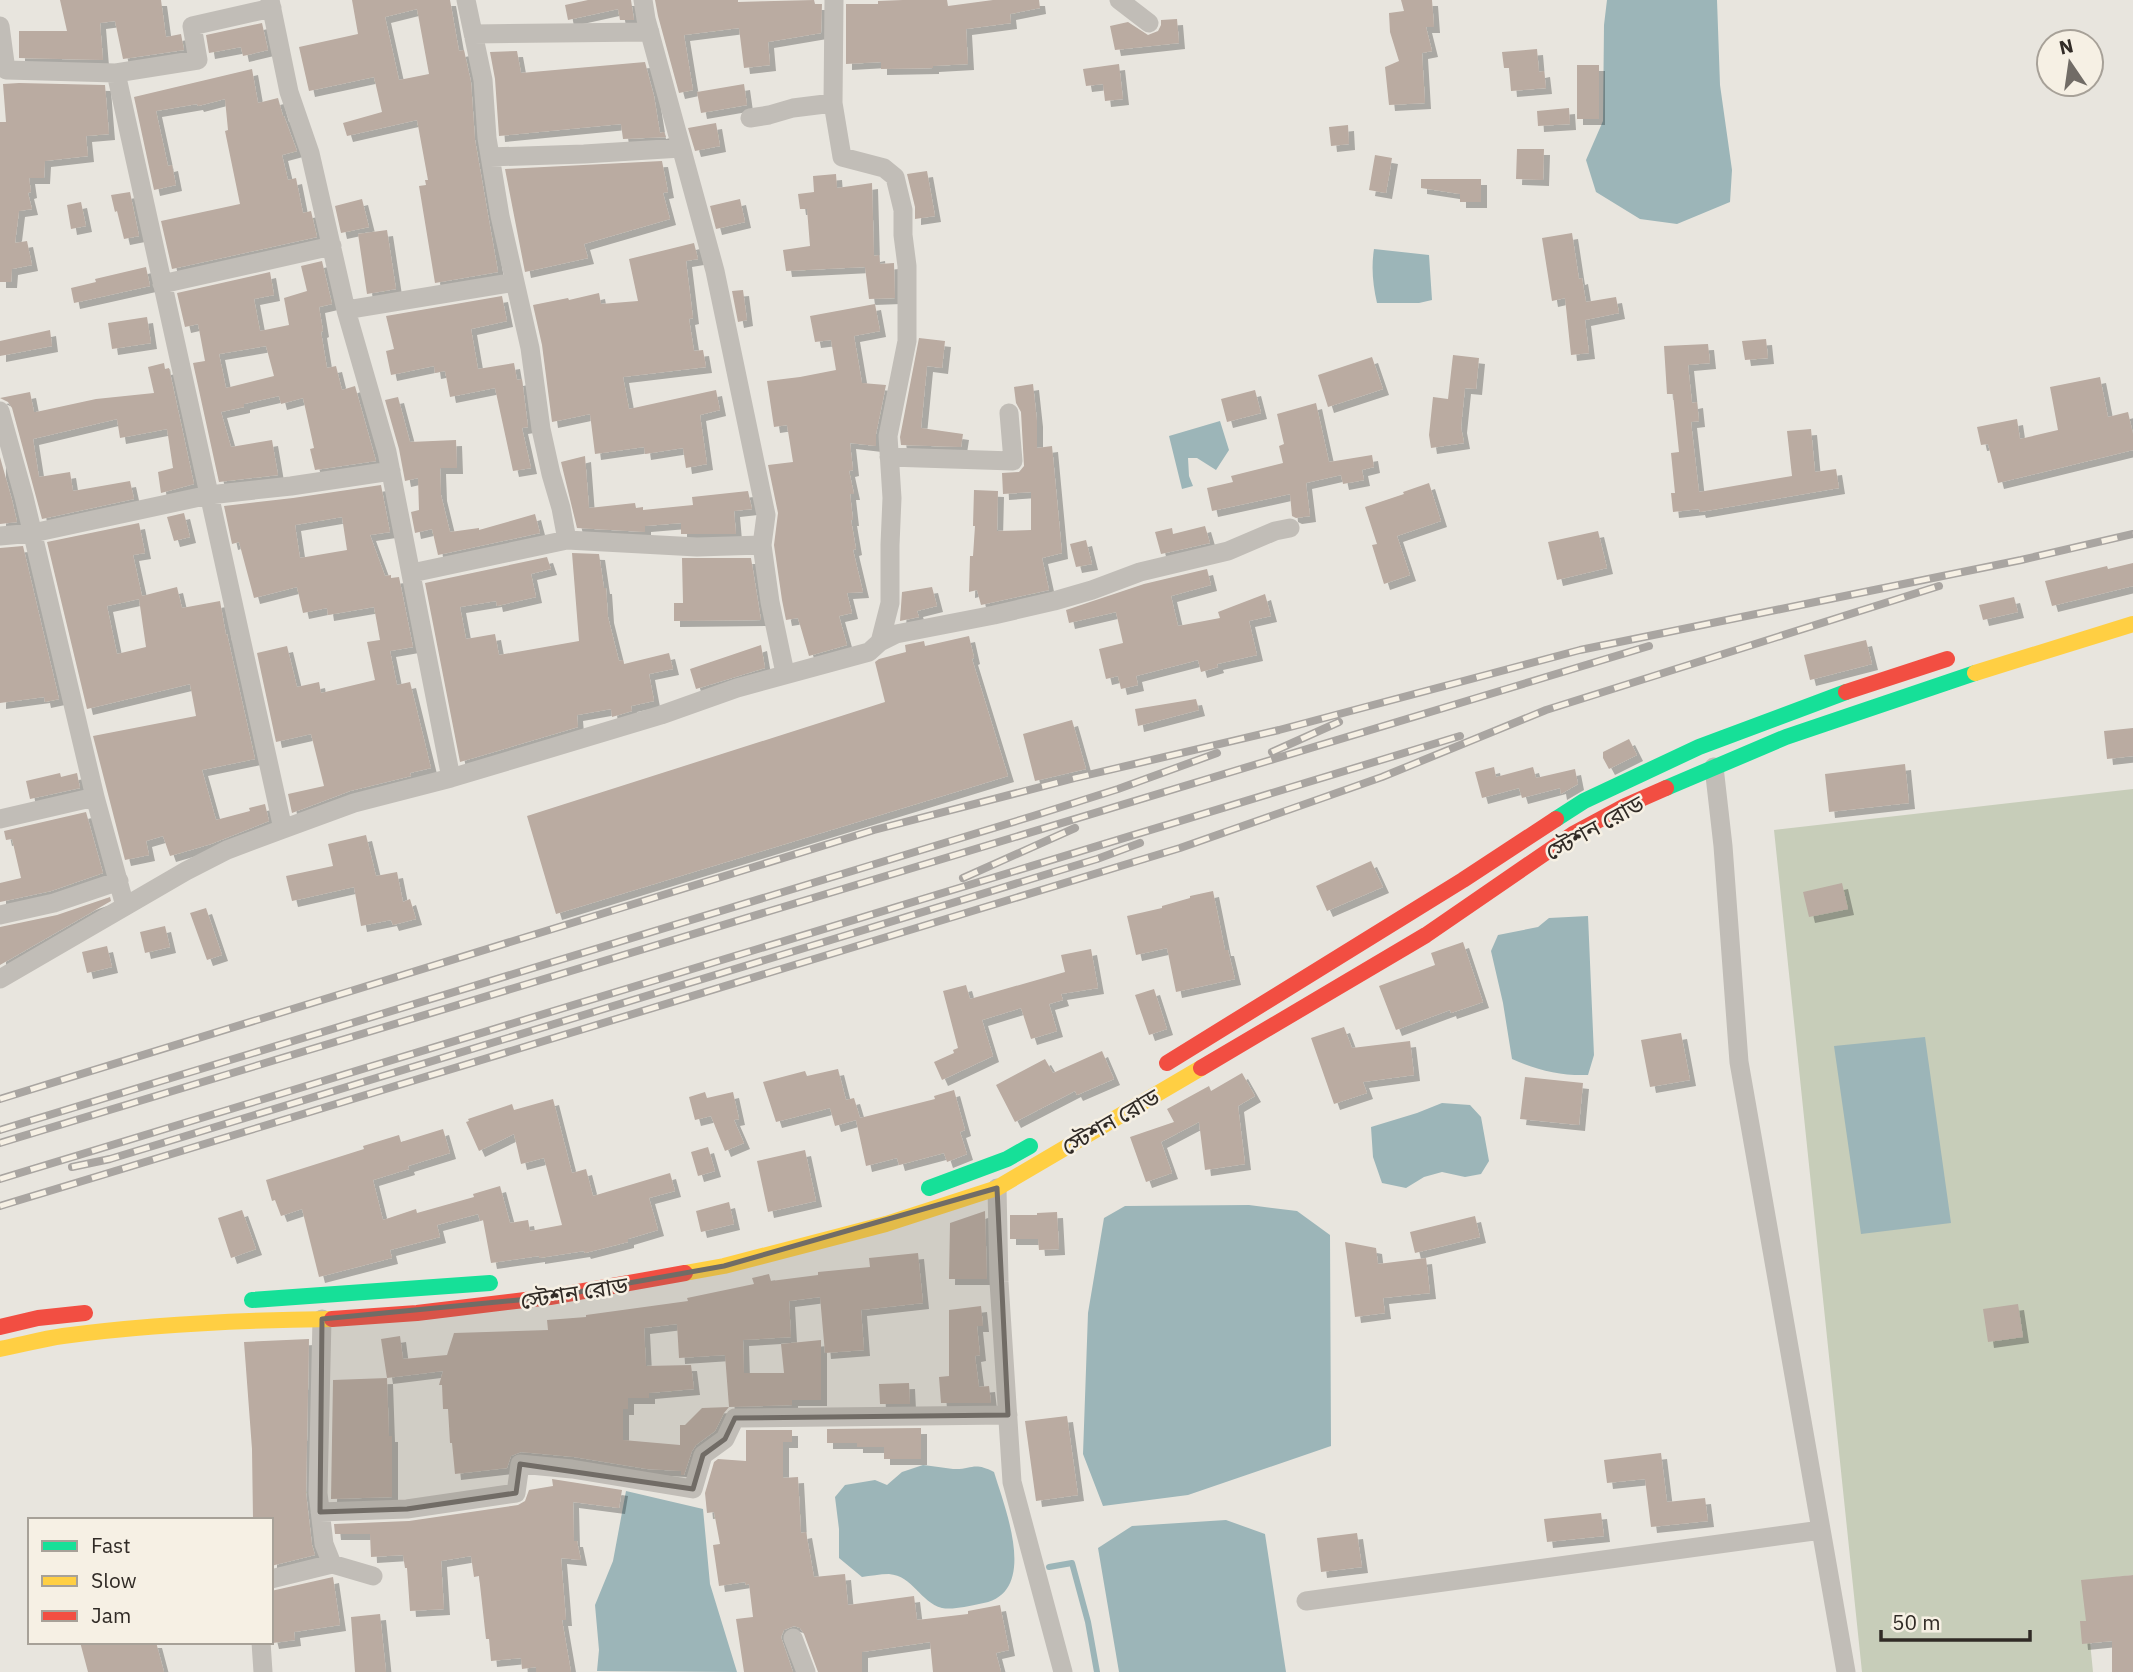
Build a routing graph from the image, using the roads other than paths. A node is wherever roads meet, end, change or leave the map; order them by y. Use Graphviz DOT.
graph roads {
  1 [pos="466,0"];
  2 [pos="643,0"];
  3 [pos="834,0"];
  4 [pos="1119,0"];
  5 [pos="271,4"];
  6 [pos="1149,23"];
  7 [pos="0,26"];
  8 [pos="650,32"];
  9 [pos="473,34"];
  10 [pos="3,70"];
  11 [pos="116,73"];
  12 [pos="833,103"];
  13 [pos="750,118"];
  14 [pos="681,148"];
  15 [pos="490,157"];
  16 [pos="332,246"];
  17 [pos="515,282"];
  18 [pos="162,284"];
  19 [pos="346,310"];
  20 [pos="0,411"];
  21 [pos="1009,413"];
  22 [pos="889,457"];
  23 [pos="391,471"];
  24 [pos="209,495"];
  25 [pos="1290,528"];
  26 [pos="33,533"];
  27 [pos="0,536"];
  28 [pos="567,540"];
  29 [pos="762,545"];
  30 [pos="412,573"];
  31 [pos="2133,624"];
  32 [pos="880,642"];
  33 [pos="1963,654"];
  34 [pos="785,673"];
  35 [pos="1714,767"];
  36 [pos="451,778"];
  37 [pos="95,797"];
  38 [pos="0,819"];
  39 [pos="282,829"];
  40 [pos="119,880"];
  41 [pos="125,906"];
  42 [pos="0,915"];
  43 [pos="0,979"];
  44 [pos="1155,1071"];
  45 [pos="1042,1139"];
  46 [pos="996,1188"];
  47 [pos="918,1191"];
  48 [pos="502,1282"];
  49 [pos="235,1301"];
  50 [pos="103,1311"];
  51 [pos="322,1319"];
  52 [pos="0,1327"];
  53 [pos="0,1349"];
  54 [pos="1008,1415"];
  55 [pos="320,1512"];
  56 [pos="1821,1530"];
  57 [pos="332,1564"];
  58 [pos="373,1576"];
  59 [pos="273,1579"];
  60 [pos="1306,1601"];
  61 [pos="793,1638"];
  62 [pos="261,1644"];
  63 [pos="263,1672"];
  64 [pos="806,1672"];
  65 [pos="1063,1672"];
  66 [pos="1846,1672"];
  1 -- 9 [label="street"];
  2 -- 8 [label="street"];
  3 -- 12 [label="street"];
  4 -- 6 [label="street"];
  5 -- 11 [label="street"];
  5 -- 16 [label="street"];
  7 -- 10 [label="street"];
  8 -- 9 [label="street"];
  8 -- 14 [label="street"];
  9 -- 15 [label="street"];
  10 -- 11 [label="street"];
  11 -- 18 [label="street"];
  12 -- 13 [label="street"];
  12 -- 22 [label="street"];
  14 -- 15 [label="street"];
  14 -- 29 [label="street"];
  15 -- 17 [label="street"];
  16 -- 18 [label="street"];
  16 -- 19 [label="street"];
  17 -- 19 [label="street"];
  17 -- 28 [label="street"];
  18 -- 24 [label="street"];
  19 -- 23 [label="street"];
  20 -- 26 [label="street"];
  21 -- 22 [label="street"];
  22 -- 32 [label="street"];
  23 -- 24 [label="street"];
  23 -- 30 [label="street"];
  24 -- 26 [label="street"];
  24 -- 39 [label="street"];
  25 -- 32 [label="street"];
  26 -- 27 [label="street"];
  26 -- 37 [label="street"];
  28 -- 29 [label="street"];
  28 -- 30 [label="street"];
  29 -- 34 [label="street"];
  30 -- 36 [label="street"];
  31 -- 35 [label="main road, স্টেশন রোড"];
  32 -- 34 [label="street"];
  33 -- 44 [label="main road, স্টেশন রোড"];
  34 -- 36 [label="street"];
  35 -- 46 [label="main road, স্টেশন রোড"];
  35 -- 56 [label="street"];
  36 -- 39 [label="street"];
  37 -- 38 [label="street"];
  37 -- 40 [label="street"];
  39 -- 41 [label="street"];
  40 -- 41 [label="street"];
  40 -- 42 [label="street"];
  41 -- 43 [label="street"];
  45 -- 47 [label="main road, স্টেশন রোড"];
  46 -- 51 [label="main road, স্টেশন রোড"];
  46 -- 54 [label="street"];
  48 -- 49 [label="main road, স্টেশন রোড"];
  50 -- 52 [label="main road"];
  51 -- 53 [label="main road, স্টেশন রোড"];
  51 -- 55 [label="street"];
  54 -- 55 [label="street"];
  54 -- 65 [label="street"];
  55 -- 57 [label="street"];
  56 -- 60 [label="street"];
  56 -- 66 [label="street"];
  57 -- 58 [label="street"];
  57 -- 59 [label="street"];
  61 -- 64 [label="street"];
  62 -- 63 [label="street"];
}
